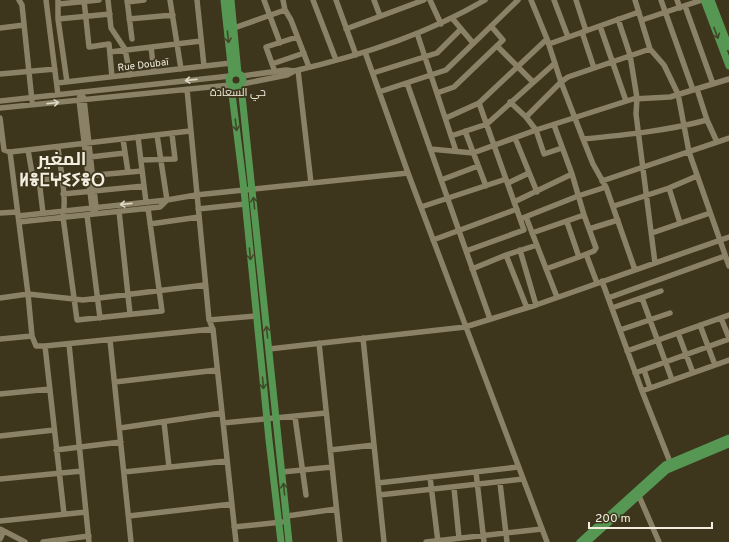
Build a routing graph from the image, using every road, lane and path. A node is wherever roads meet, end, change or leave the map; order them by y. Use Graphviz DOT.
graph roads {
  1 [pos="19,0"];
  2 [pos="46,0"];
  3 [pos="99,0"];
  4 [pos="108,0"];
  5 [pos="144,0"];
  6 [pos="170,0"];
  7 [pos="197,0"];
  8 [pos="224,0"];
  9 [pos="231,0"];
  10 [pos="264,0"];
  11 [pos="283,0"];
  12 [pos="313,0"];
  13 [pos="336,0"];
  14 [pos="374,0"];
  15 [pos="424,0"];
  16 [pos="430,0"];
  17 [pos="485,0"];
  18 [pos="518,0"];
  19 [pos="533,0"];
  20 [pos="554,0"];
  21 [pos="576,0"];
  22 [pos="635,0"];
  23 [pos="661,0"];
  24 [pos="677,0"];
  25 [pos="703,0"];
  26 [pos="711,0"];
  27 [pos="84,1"];
  28 [pos="127,1"];
  29 [pos="58,2"];
  30 [pos="682,7"];
  31 [pos="284,10"];
  32 [pos="639,12"];
  33 [pos="666,12"];
  34 [pos="110,14"];
  35 [pos="173,15"];
  36 [pos="270,15"];
  37 [pos="86,16"];
  38 [pos="380,16"];
  39 [pos="452,18"];
  40 [pos="58,19"];
  41 [pos="129,19"];
  42 [pos="618,19"];
  43 [pos="642,20"];
  44 [pos="441,24"];
  45 [pos="24,26"];
  46 [pos="491,26"];
  47 [pos="600,26"];
  48 [pos="0,28"];
  49 [pos="234,28"];
  50 [pos="346,29"];
  51 [pos="461,29"];
  52 [pos="584,32"];
  53 [pos="417,33"];
  54 [pos="298,37"];
  55 [pos="568,37"];
  56 [pos="132,39"];
  57 [pos="201,41"];
  58 [pos="548,42"];
  59 [pos="280,43"];
  60 [pos="473,43"];
  61 [pos="176,44"];
  62 [pos="151,46"];
  63 [pos="498,46"];
  64 [pos="729,47"];
  65 [pos="650,49"];
  66 [pos="125,50"];
  67 [pos="110,52"];
  68 [pos="365,52"];
  69 [pos="304,53"];
  70 [pos="356,55"];
  71 [pos="630,55"];
  72 [pos="425,56"];
  73 [pos="336,60"];
  74 [pos="613,61"];
  75 [pos="230,63"];
  76 [pos="555,63"];
  77 [pos="272,64"];
  78 [pos="204,66"];
  79 [pos="518,66"];
  80 [pos="729,66"];
  81 [pos="309,67"];
  82 [pos="55,68"];
  83 [pos="594,68"];
  84 [pos="181,69"];
  85 [pos="29,70"];
  86 [pos="296,70"];
  87 [pos="154,72"];
  88 [pos="275,72"];
  89 [pos="0,74"];
  90 [pos="373,74"];
  91 [pos="130,75"];
  92 [pos="236,75"];
  93 [pos="432,75"];
  94 [pos="112,77"];
  95 [pos="729,79"];
  96 [pos="67,82"];
  97 [pos="533,82"];
  98 [pos="561,82"];
  99 [pos="57,83"];
  100 [pos="407,83"];
  101 [pos="713,84"];
  102 [pos="230,85"];
  103 [pos="242,85"];
  104 [pos="187,89"];
  105 [pos="695,89"];
  106 [pos="81,92"];
  107 [pos="379,92"];
  108 [pos="437,93"];
  109 [pos="678,94"];
  110 [pos="58,95"];
  111 [pos="32,98"];
  112 [pos="637,98"];
  113 [pos="81,100"];
  114 [pos="626,101"];
  115 [pos="0,102"];
  116 [pos="510,102"];
  117 [pos="479,103"];
  118 [pos="33,105"];
  119 [pos="0,108"];
  120 [pos="526,117"];
  121 [pos="0,118"];
  122 [pos="446,118"];
  123 [pos="576,118"];
  124 [pos="707,120"];
  125 [pos="486,124"];
  126 [pos="554,125"];
  127 [pos="684,126"];
  128 [pos="536,130"];
  129 [pos="190,131"];
  130 [pos="465,131"];
  131 [pos="172,134"];
  132 [pos="639,134"];
  133 [pos="157,135"];
  134 [pos="451,136"];
  135 [pos="138,137"];
  136 [pos="515,138"];
  137 [pos="729,138"];
  138 [pos="123,139"];
  139 [pos="583,139"];
  140 [pos="716,142"];
  141 [pos="86,143"];
  142 [pos="494,146"];
  143 [pos="58,147"];
  144 [pos="562,148"];
  145 [pos="430,149"];
  146 [pos="28,150"];
  147 [pos="456,151"];
  148 [pos="10,152"];
  149 [pos="689,152"];
  150 [pos="125,153"];
  151 [pos="473,153"];
  152 [pos="90,157"];
  153 [pos="161,159"];
  154 [pos="141,160"];
  155 [pos="478,166"];
  156 [pos="643,168"];
  157 [pos="142,171"];
  158 [pos="128,172"];
  159 [pos="408,173"];
  160 [pos="529,173"];
  161 [pos="572,174"];
  162 [pos="90,175"];
  163 [pos="697,176"];
  164 [pos="62,178"];
  165 [pos="39,180"];
  166 [pos="441,180"];
  167 [pos="507,180"];
  168 [pos="602,181"];
  169 [pos="311,183"];
  170 [pos="144,186"];
  171 [pos="486,186"];
  172 [pos="606,187"];
  173 [pos="669,188"];
  174 [pos="252,189"];
  175 [pos="244,190"];
  176 [pos="92,191"];
  177 [pos="536,192"];
  178 [pos="63,194"];
  179 [pos="196,195"];
  180 [pos="578,196"];
  181 [pos="647,196"];
  182 [pos="448,199"];
  183 [pos="167,200"];
  184 [pos="146,202"];
  185 [pos="514,202"];
  186 [pos="245,204"];
  187 [pos="614,206"];
  188 [pos="421,207"];
  189 [pos="148,208"];
  190 [pos="198,209"];
  191 [pos="517,209"];
  192 [pos="94,210"];
  193 [pos="64,211"];
  194 [pos="119,211"];
  195 [pos="0,213"];
  196 [pos="43,213"];
  197 [pos="710,213"];
  198 [pos="87,215"];
  199 [pos="584,215"];
  200 [pos="18,217"];
  201 [pos="63,217"];
  202 [pos="199,217"];
  203 [pos="523,218"];
  204 [pos="618,220"];
  205 [pos="567,222"];
  206 [pos="680,223"];
  207 [pos="150,224"];
  208 [pos="589,229"];
  209 [pos="459,231"];
  210 [pos="652,233"];
  211 [pos="532,234"];
  212 [pos="729,237"];
  213 [pos="433,240"];
  214 [pos="720,240"];
  215 [pos="537,245"];
  216 [pos="520,250"];
  217 [pos="466,251"];
  218 [pos="586,254"];
  219 [pos="506,255"];
  220 [pos="725,256"];
  221 [pos="579,257"];
  222 [pos="655,263"];
  223 [pos="729,266"];
  224 [pos="472,269"];
  225 [pos="546,269"];
  226 [pos="635,270"];
  227 [pos="600,282"];
  228 [pos="205,285"];
  229 [pos="160,290"];
  230 [pos="661,291"];
  231 [pos="28,294"];
  232 [pos="128,294"];
  233 [pos="557,297"];
  234 [pos="0,298"];
  235 [pos="98,298"];
  236 [pos="608,298"];
  237 [pos="642,298"];
  238 [pos="74,299"];
  239 [pos="536,305"];
  240 [pos="527,308"];
  241 [pos="612,308"];
  242 [pos="670,313"];
  243 [pos="130,314"];
  244 [pos="729,315"];
  245 [pos="256,316"];
  246 [pos="100,318"];
  247 [pos="721,318"];
  248 [pos="490,319"];
  249 [pos="209,320"];
  250 [pos="650,320"];
  251 [pos="700,326"];
  252 [pos="466,327"];
  253 [pos="213,330"];
  254 [pos="620,330"];
  255 [pos="678,333"];
  256 [pos="32,336"];
  257 [pos="363,338"];
  258 [pos="0,339"];
  259 [pos="729,339"];
  260 [pos="110,340"];
  261 [pos="658,341"];
  262 [pos="319,343"];
  263 [pos="70,344"];
  264 [pos="45,346"];
  265 [pos="708,347"];
  266 [pos="269,349"];
  267 [pos="627,351"];
  268 [pos="686,355"];
  269 [pos="729,360"];
  270 [pos="665,362"];
  271 [pos="715,365"];
  272 [pos="217,370"];
  273 [pos="644,370"];
  274 [pos="635,373"];
  275 [pos="693,373"];
  276 [pos="672,380"];
  277 [pos="115,382"];
  278 [pos="50,388"];
  279 [pos="650,388"];
  280 [pos="642,391"];
  281 [pos="0,394"];
  282 [pos="222,413"];
  283 [pos="326,413"];
  284 [pos="295,417"];
  285 [pos="266,418"];
  286 [pos="276,419"];
  287 [pos="164,422"];
  288 [pos="223,423"];
  289 [pos="120,428"];
  290 [pos="54,430"];
  291 [pos="0,436"];
  292 [pos="729,438"];
  293 [pos="121,442"];
  294 [pos="729,444"];
  295 [pos="374,445"];
  296 [pos="79,447"];
  297 [pos="56,450"];
  298 [pos="330,450"];
  299 [pos="227,461"];
  300 [pos="670,462"];
  301 [pos="169,467"];
  302 [pos="332,467"];
  303 [pos="518,467"];
  304 [pos="302,470"];
  305 [pos="82,471"];
  306 [pos="124,472"];
  307 [pos="282,472"];
  308 [pos="476,472"];
  309 [pos="59,473"];
  310 [pos="430,477"];
  311 [pos="0,479"];
  312 [pos="523,479"];
  313 [pos="378,483"];
  314 [pos="500,483"];
  315 [pos="477,485"];
  316 [pos="454,488"];
  317 [pos="431,489"];
  318 [pos="306,495"];
  319 [pos="379,495"];
  320 [pos="639,496"];
  321 [pos="232,504"];
  322 [pos="336,509"];
  323 [pos="86,512"];
  324 [pos="64,514"];
  325 [pos="128,516"];
  326 [pos="287,519"];
  327 [pos="0,521"];
  328 [pos="279,522"];
  329 [pos="234,527"];
  330 [pos="542,529"];
  331 [pos="2,530"];
  332 [pos="506,533"];
  333 [pos="459,538"];
  334 [pos="0,539"];
  335 [pos="89,539"];
  336 [pos="483,539"];
  337 [pos="438,541"];
  338 [pos="25,542"];
  339 [pos="43,542"];
  340 [pos="131,542"];
  341 [pos="236,542"];
  342 [pos="281,542"];
  343 [pos="289,542"];
  344 [pos="340,542"];
  345 [pos="384,542"];
  346 [pos="426,542"];
  347 [pos="507,542"];
  348 [pos="547,542"];
  349 [pos="580,542"];
  350 [pos="587,542"];
  351 [pos="658,542"];
  1 -- 45 [label="street"];
  2 -- 82 [label="street"];
  3 -- 27 [label="street"];
  4 -- 34 [label="street"];
  5 -- 28 [label="street"];
  6 -- 35 [label="street"];
  7 -- 57 [label="street"];
  8 -- 75 [label="main road, one-way"];
  9 -- 49 [label="main road"];
  10 -- 36 [label="street"];
  11 -- 31 [label="street"];
  12 -- 73 [label="street"];
  13 -- 50 [label="street"];
  14 -- 38 [label="street"];
  15 -- 38 [label="street"];
  16 -- 44 [label="street"];
  17 -- 39 [label="street"];
  18 -- 46 [label="street"];
  19 -- 58 [label="street"];
  20 -- 55 [label="street"];
  21 -- 52 [label="street"];
  22 -- 32 [label="street"];
  23 -- 33 [label="street"];
  24 -- 30 [label="street"];
  25 -- 30 [label="street"];
  25 -- 80 [label="main road, one-way"];
  26 -- 64 [label="main road"];
  27 -- 29 [label="street"];
  27 -- 37 [label="street"];
  28 -- 41 [label="street"];
  29 -- 40 [label="street"];
  30 -- 33 [label="street"];
  30 -- 101 [label="street"];
  31 -- 36 [label="street"];
  31 -- 54 [label="street"];
  32 -- 42 [label="street"];
  32 -- 43 [label="street"];
  33 -- 43 [label="street"];
  33 -- 105 [label="street"];
  34 -- 37 [label="street"];
  34 -- 66 [label="street"];
  35 -- 41 [label="street"];
  35 -- 61 [label="street"];
  36 -- 49 [label="street"];
  36 -- 59 [label="street"];
  37 -- 40 [label="street"];
  37 -- 67 [label="street"];
  38 -- 50 [label="street"];
  39 -- 44 [label="street"];
  39 -- 51 [label="street"];
  40 -- 96 [label="street"];
  41 -- 56 [label="street"];
  42 -- 47 [label="street"];
  42 -- 71 [label="street"];
  43 -- 65 [label="street"];
  44 -- 53 [label="street"];
  45 -- 48 [label="street"];
  45 -- 85 [label="street"];
  46 -- 60 [label="street"];
  46 -- 63 [label="street"];
  47 -- 52 [label="street"];
  47 -- 74 [label="street"];
  49 -- 92 [label="main road"];
  50 -- 70 [label="street"];
  51 -- 60 [label="street"];
  51 -- 72 [label="street"];
  52 -- 55 [label="street"];
  52 -- 83 [label="street"];
  53 -- 68 [label="street"];
  53 -- 72 [label="street"];
  54 -- 59 [label="street"];
  54 -- 69 [label="street"];
  55 -- 58 [label="street"];
  57 -- 61 [label="street"];
  57 -- 78 [label="street"];
  58 -- 76 [label="street"];
  58 -- 79 [label="street"];
  59 -- 77 [label="street"];
  60 -- 93 [label="street"];
  61 -- 62 [label="street"];
  61 -- 84 [label="street"];
  62 -- 66 [label="street"];
  62 -- 87 [label="street"];
  63 -- 79 [label="street"];
  63 -- 108 [label="street"];
  65 -- 71 [label="street"];
  65 -- 109 [label="street"];
  66 -- 67 [label="street"];
  66 -- 91 [label="street"];
  67 -- 94 [label="street"];
  68 -- 70 [label="street"];
  68 -- 90 [label="street"];
  69 -- 77 [label="street"];
  69 -- 81 [label="street"];
  70 -- 73 [label="street"];
  71 -- 74 [label="street"];
  71 -- 112 [label="street"];
  72 -- 90 [label="street"];
  72 -- 93 [label="street"];
  73 -- 81 [label="street"];
  74 -- 83 [label="street"];
  74 -- 114 [label="street"];
  75 -- 78 [label="street, Rue Doubaï"];
  75 -- 92 [label="main road"];
  76 -- 97 [label="street"];
  76 -- 98 [label="street"];
  77 -- 88 [label="street"];
  78 -- 84 [label="street, Rue Doubaï"];
  79 -- 97 [label="street"];
  79 -- 117 [label="street"];
  81 -- 86 [label="street"];
  82 -- 85 [label="street"];
  82 -- 99 [label="street"];
  83 -- 98 [label="street"];
  84 -- 87 [label="street, Rue Doubaï"];
  85 -- 89 [label="street"];
  85 -- 111 [label="street"];
  86 -- 88 [label="street"];
  86 -- 103 [label="street"];
  86 -- 169 [label="street"];
  87 -- 91 [label="street, Rue Doubaï"];
  88 -- 92 [label="street"];
  90 -- 107 [label="street"];
  91 -- 94 [label="street, Rue Doubaï"];
  92 -- 102 [label="main road"];
  92 -- 103 [label="main road"];
  92 -- 106 [label="street, one-way"];
  93 -- 100 [label="street"];
  93 -- 108 [label="street"];
  94 -- 96 [label="street, Rue Doubaï"];
  95 -- 101 [label="street"];
  96 -- 99 [label="street, Rue Doubaï"];
  97 -- 116 [label="street"];
  98 -- 120 [label="street"];
  98 -- 123 [label="street"];
  99 -- 110 [label="street"];
  100 -- 107 [label="street"];
  100 -- 145 [label="street"];
  101 -- 105 [label="street"];
  102 -- 103 [label="main road"];
  102 -- 104 [label="street"];
  102 -- 175 [label="main road, one-way"];
  103 -- 174 [label="main road"];
  104 -- 113 [label="street"];
  104 -- 129 [label="street"];
  105 -- 109 [label="street"];
  105 -- 124 [label="street"];
  106 -- 110 [label="street"];
  106 -- 113 [label="street"];
  107 -- 159 [label="street"];
  108 -- 122 [label="street"];
  109 -- 112 [label="street"];
  109 -- 127 [label="street"];
  110 -- 111 [label="street"];
  111 -- 115 [label="street"];
  111 -- 118 [label="street"];
  112 -- 114 [label="street"];
  112 -- 132 [label="street"];
  118 -- 113 [label="street, one-way"];
  113 -- 141 [label="street"];
  114 -- 123 [label="street"];
  116 -- 120 [label="street"];
  116 -- 125 [label="street"];
  117 -- 122 [label="street"];
  117 -- 125 [label="street"];
  118 -- 119 [label="street"];
  120 -- 128 [label="street"];
  121 -- 148 [label="street"];
  122 -- 134 [label="street"];
  123 -- 126 [label="street"];
  123 -- 139 [label="street"];
  124 -- 127 [label="street"];
  124 -- 140 [label="street"];
  125 -- 130 [label="street"];
  125 -- 142 [label="street"];
  126 -- 128 [label="street"];
  126 -- 144 [label="street"];
  127 -- 132 [label="street"];
  127 -- 149 [label="street"];
  128 -- 136 [label="street"];
  128 -- 144 [label="street"];
  129 -- 131 [label="street"];
  129 -- 179 [label="street"];
  130 -- 134 [label="street"];
  130 -- 151 [label="street"];
  131 -- 133 [label="street"];
  131 -- 153 [label="street"];
  132 -- 139 [label="street"];
  132 -- 156 [label="street"];
  133 -- 135 [label="street"];
  133 -- 153 [label="street"];
  134 -- 147 [label="street"];
  135 -- 138 [label="street"];
  135 -- 154 [label="street"];
  136 -- 142 [label="street"];
  136 -- 160 [label="street"];
  137 -- 140 [label="street"];
  138 -- 141 [label="street"];
  138 -- 150 [label="street"];
  139 -- 168 [label="street"];
  140 -- 149 [label="street"];
  141 -- 143 [label="street"];
  141 -- 152 [label="street"];
  141 -- 162 [label="street"];
  142 -- 151 [label="street"];
  142 -- 167 [label="street"];
  143 -- 146 [label="street"];
  143 -- 164 [label="street"];
  144 -- 161 [label="street"];
  145 -- 147 [label="street"];
  145 -- 166 [label="street"];
  146 -- 148 [label="street"];
  146 -- 165 [label="street"];
  147 -- 151 [label="street"];
  148 -- 200 [label="street"];
  149 -- 156 [label="street"];
  149 -- 163 [label="street"];
  150 -- 152 [label="street"];
  150 -- 158 [label="street"];
  151 -- 155 [label="street"];
  152 -- 162 [label="street"];
  153 -- 154 [label="street"];
  153 -- 183 [label="street"];
  154 -- 157 [label="street"];
  155 -- 166 [label="street"];
  155 -- 171 [label="street"];
  156 -- 168 [label="street"];
  156 -- 181 [label="street"];
  157 -- 158 [label="street"];
  157 -- 170 [label="street"];
  158 -- 162 [label="street"];
  159 -- 169 [label="street"];
  159 -- 188 [label="street"];
  160 -- 167 [label="street"];
  160 -- 177 [label="street"];
  161 -- 177 [label="street"];
  161 -- 180 [label="street"];
  162 -- 164 [label="street"];
  162 -- 176 [label="street"];
  163 -- 173 [label="street"];
  163 -- 197 [label="street"];
  164 -- 165 [label="street"];
  164 -- 178 [label="street"];
  165 -- 196 [label="street"];
  166 -- 182 [label="street"];
  167 -- 171 [label="street"];
  167 -- 185 [label="street"];
  168 -- 172 [label="street"];
  169 -- 174 [label="street"];
  170 -- 176 [label="street"];
  170 -- 184 [label="street"];
  171 -- 182 [label="street"];
  172 -- 180 [label="street"];
  172 -- 187 [label="street"];
  173 -- 181 [label="street"];
  173 -- 206 [label="street"];
  174 -- 175 [label="street"];
  266 -- 174 [label="main road, one-way"];
  175 -- 179 [label="street"];
  175 -- 186 [label="main road"];
  176 -- 178 [label="street"];
  176 -- 192 [label="street"];
  177 -- 185 [label="street"];
  178 -- 193 [label="street"];
  179 -- 183 [label="street"];
  179 -- 190 [label="street"];
  180 -- 199 [label="street"];
  180 -- 203 [label="street"];
  181 -- 187 [label="street"];
  181 -- 210 [label="street"];
  182 -- 188 [label="street"];
  182 -- 209 [label="street"];
  183 -- 184 [label="street"];
  183 -- 189 [label="street"];
  184 -- 192 [label="street, one-way"];
  185 -- 191 [label="street"];
  186 -- 190 [label="street"];
  186 -- 245 [label="main road, one-way"];
  187 -- 204 [label="street"];
  188 -- 213 [label="street"];
  189 -- 194 [label="street"];
  189 -- 207 [label="street"];
  190 -- 202 [label="street"];
  191 -- 203 [label="street"];
  191 -- 209 [label="street"];
  192 -- 193 [label="street"];
  192 -- 194 [label="street"];
  192 -- 198 [label="street"];
  193 -- 196 [label="street"];
  193 -- 201 [label="street"];
  194 -- 232 [label="street"];
  195 -- 200 [label="street"];
  196 -- 200 [label="street"];
  197 -- 206 [label="street"];
  197 -- 214 [label="street"];
  198 -- 201 [label="street"];
  198 -- 235 [label="street"];
  199 -- 205 [label="street"];
  199 -- 208 [label="street"];
  200 -- 201 [label="street"];
  200 -- 231 [label="street"];
  201 -- 238 [label="street"];
  202 -- 207 [label="street"];
  202 -- 228 [label="street"];
  203 -- 211 [label="street"];
  203 -- 217 [label="street"];
  204 -- 208 [label="street"];
  204 -- 226 [label="street"];
  205 -- 211 [label="street"];
  205 -- 221 [label="street"];
  206 -- 210 [label="street"];
  207 -- 229 [label="street"];
  208 -- 218 [label="street"];
  209 -- 213 [label="street"];
  209 -- 217 [label="street"];
  210 -- 222 [label="street"];
  211 -- 215 [label="street"];
  212 -- 214 [label="street"];
  213 -- 252 [label="street"];
  214 -- 220 [label="street"];
  214 -- 222 [label="street"];
  215 -- 216 [label="street"];
  215 -- 225 [label="street"];
  216 -- 219 [label="street"];
  216 -- 239 [label="street"];
  217 -- 224 [label="street"];
  218 -- 221 [label="street"];
  218 -- 227 [label="street"];
  219 -- 224 [label="street"];
  219 -- 240 [label="street"];
  220 -- 223 [label="street"];
  220 -- 236 [label="street"];
  221 -- 225 [label="street"];
  222 -- 226 [label="street"];
  224 -- 248 [label="street"];
  225 -- 233 [label="street"];
  226 -- 227 [label="street"];
  227 -- 233 [label="street"];
  227 -- 236 [label="street"];
  228 -- 229 [label="street"];
  228 -- 249 [label="street"];
  229 -- 232 [label="street"];
  229 -- 243 [label="street"];
  230 -- 237 [label="street"];
  231 -- 234 [label="street"];
  231 -- 238 [label="street"];
  231 -- 256 [label="street"];
  232 -- 235 [label="street"];
  232 -- 243 [label="street"];
  233 -- 239 [label="street"];
  235 -- 238 [label="street"];
  235 -- 246 [label="street"];
  236 -- 241 [label="street"];
  237 -- 241 [label="street"];
  237 -- 250 [label="street"];
  238 -- 246 [label="street"];
  239 -- 240 [label="street"];
  240 -- 248 [label="street"];
  241 -- 254 [label="street"];
  242 -- 250 [label="street"];
  243 -- 246 [label="street"];
  244 -- 247 [label="street"];
  245 -- 249 [label="street"];
  245 -- 285 [label="main road, one-way"];
  247 -- 251 [label="street"];
  247 -- 259 [label="street"];
  248 -- 252 [label="street"];
  249 -- 253 [label="street"];
  250 -- 254 [label="street"];
  250 -- 261 [label="street"];
  251 -- 255 [label="street"];
  251 -- 265 [label="street"];
  252 -- 257 [label="street"];
  252 -- 303 [label="street"];
  253 -- 260 [label="street"];
  253 -- 272 [label="street"];
  254 -- 267 [label="street"];
  255 -- 261 [label="street"];
  255 -- 268 [label="street"];
  256 -- 258 [label="street"];
  256 -- 264 [label="street"];
  257 -- 262 [label="street"];
  257 -- 295 [label="street"];
  259 -- 265 [label="street"];
  260 -- 263 [label="street"];
  260 -- 277 [label="street"];
  261 -- 267 [label="street"];
  261 -- 270 [label="street"];
  262 -- 266 [label="street"];
  262 -- 283 [label="street"];
  263 -- 264 [label="street"];
  263 -- 296 [label="street"];
  264 -- 278 [label="street"];
  265 -- 268 [label="street"];
  265 -- 271 [label="street"];
  266 -- 286 [label="main road"];
  267 -- 274 [label="street"];
  268 -- 270 [label="street"];
  268 -- 275 [label="street"];
  269 -- 271 [label="street"];
  270 -- 273 [label="street"];
  270 -- 276 [label="street"];
  271 -- 275 [label="street"];
  272 -- 277 [label="street"];
  272 -- 282 [label="street"];
  273 -- 274 [label="street"];
  273 -- 279 [label="street"];
  274 -- 280 [label="street"];
  275 -- 276 [label="street"];
  276 -- 279 [label="street"];
  277 -- 289 [label="street"];
  278 -- 281 [label="street"];
  278 -- 290 [label="street"];
  279 -- 280 [label="street"];
  280 -- 300 [label="street"];
  282 -- 287 [label="street"];
  282 -- 288 [label="street"];
  283 -- 284 [label="street"];
  283 -- 298 [label="street"];
  284 -- 286 [label="street"];
  284 -- 304 [label="street"];
  285 -- 286 [label="street"];
  285 -- 288 [label="street"];
  285 -- 328 [label="main road"];
  286 -- 307 [label="main road"];
  287 -- 289 [label="street"];
  287 -- 301 [label="street"];
  288 -- 299 [label="street"];
  289 -- 293 [label="street"];
  290 -- 291 [label="street"];
  290 -- 297 [label="street"];
  292 -- 300 [label="main road"];
  293 -- 296 [label="street"];
  293 -- 306 [label="street"];
  294 -- 320 [label="main road"];
  295 -- 298 [label="street"];
  295 -- 313 [label="street"];
  296 -- 297 [label="street"];
  296 -- 305 [label="street"];
  297 -- 309 [label="street"];
  298 -- 302 [label="street"];
  299 -- 301 [label="street"];
  299 -- 321 [label="street"];
  300 -- 349 [label="main road"];
  301 -- 306 [label="street"];
  302 -- 304 [label="street"];
  302 -- 322 [label="street"];
  303 -- 308 [label="street"];
  303 -- 312 [label="street"];
  304 -- 307 [label="street"];
  304 -- 318 [label="street"];
  305 -- 309 [label="street"];
  305 -- 323 [label="street"];
  306 -- 325 [label="street"];
  326 -- 307 [label="main road, one-way"];
  308 -- 310 [label="street"];
  308 -- 315 [label="street"];
  309 -- 311 [label="street"];
  309 -- 324 [label="street"];
  310 -- 313 [label="street"];
  310 -- 317 [label="street"];
  312 -- 314 [label="street"];
  312 -- 330 [label="street"];
  313 -- 319 [label="street"];
  314 -- 315 [label="street"];
  314 -- 332 [label="street"];
  315 -- 316 [label="street"];
  315 -- 336 [label="street"];
  316 -- 317 [label="street"];
  316 -- 333 [label="street"];
  317 -- 319 [label="street"];
  317 -- 337 [label="street"];
  319 -- 345 [label="street"];
  320 -- 350 [label="main road"];
  320 -- 351 [label="street"];
  321 -- 325 [label="street"];
  321 -- 329 [label="street"];
  322 -- 326 [label="street"];
  322 -- 344 [label="street"];
  323 -- 324 [label="street"];
  323 -- 335 [label="street"];
  324 -- 327 [label="street"];
  325 -- 340 [label="street"];
  326 -- 328 [label="street"];
  326 -- 343 [label="main road"];
  328 -- 329 [label="street"];
  328 -- 342 [label="main road"];
  329 -- 341 [label="street"];
  330 -- 332 [label="street"];
  330 -- 348 [label="street"];
  331 -- 334 [label="street"];
  331 -- 338 [label="street"];
  332 -- 336 [label="street"];
  332 -- 347 [label="street"];
  333 -- 336 [label="street"];
  333 -- 337 [label="street"];
  335 -- 339 [label="street"];
  337 -- 346 [label="street"];
}
